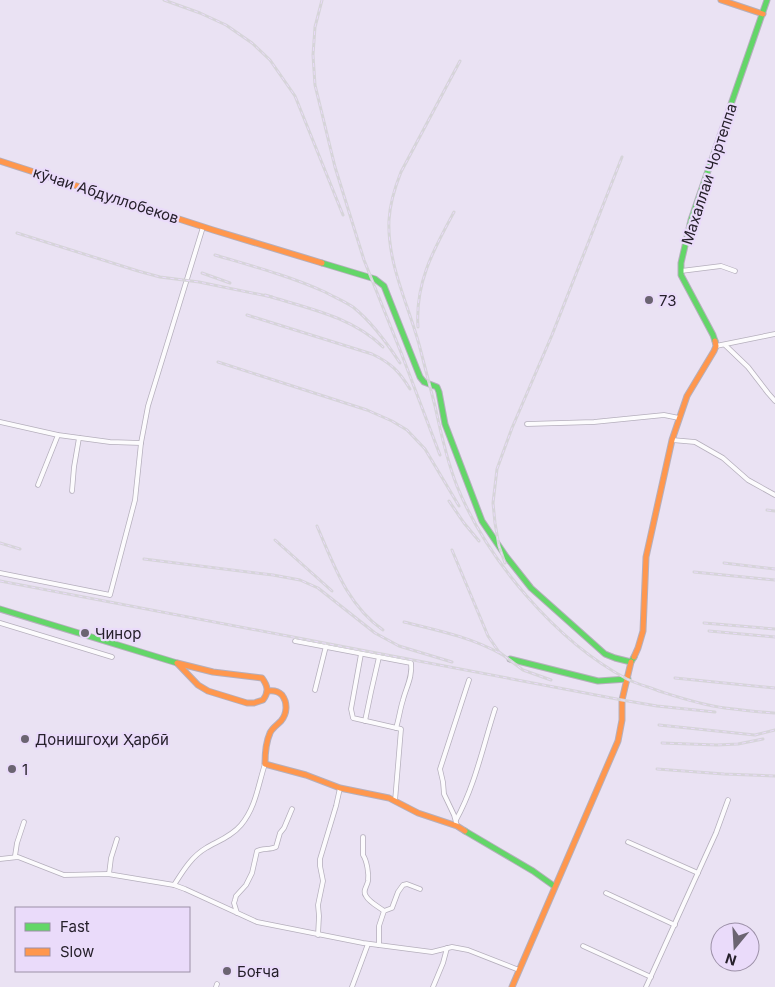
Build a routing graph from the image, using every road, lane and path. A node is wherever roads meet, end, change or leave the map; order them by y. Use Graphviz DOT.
graph roads {
  1 [pos="720,0"];
  2 [pos="767,0"];
  3 [pos="763,14"];
  4 [pos="0,161"];
  5 [pos="203,227"];
  6 [pos="735,270"];
  7 [pos="681,271"];
  8 [pos="775,334"];
  9 [pos="725,345"];
  10 [pos="716,346"];
  11 [pos="775,401"];
  12 [pos="679,418"];
  13 [pos="0,422"];
  14 [pos="527,424"];
  15 [pos="58,435"];
  16 [pos="79,438"];
  17 [pos="672,440"];
  18 [pos="141,443"];
  19 [pos="38,485"];
  20 [pos="72,491"];
  21 [pos="775,495"];
  22 [pos="0,573"];
  23 [pos="0,609"];
  24 [pos="0,623"];
  25 [pos="295,641"];
  26 [pos="326,646"];
  27 [pos="361,654"];
  28 [pos="112,657"];
  29 [pos="379,657"];
  30 [pos="510,659"];
  31 [pos="631,662"];
  32 [pos="177,663"];
  33 [pos="628,679"];
  34 [pos="469,680"];
  35 [pos="315,690"];
  36 [pos="268,691"];
  37 [pos="495,709"];
  38 [pos="365,721"];
  39 [pos="396,728"];
  40 [pos="265,764"];
  41 [pos="340,788"];
  42 [pos="728,800"];
  43 [pos="395,801"];
  44 [pos="292,809"];
  45 [pos="24,822"];
  46 [pos="456,823"];
  47 [pos="364,837"];
  48 [pos="117,839"];
  49 [pos="628,842"];
  50 [pos="15,856"];
  51 [pos="0,859"];
  52 [pos="698,873"];
  53 [pos="109,874"];
  54 [pos="174,885"];
  55 [pos="554,886"];
  56 [pos="420,889"];
  57 [pos="606,893"];
  58 [pos="384,911"];
  59 [pos="237,913"];
  60 [pos="675,925"];
  61 [pos="318,935"];
  62 [pos="368,944"];
  63 [pos="379,945"];
  64 [pos="583,946"];
  65 [pos="447,948"];
  66 [pos="519,970"];
  67 [pos="651,977"];
  68 [pos="352,987"];
  69 [pos="433,987"];
  70 [pos="512,987"];
  71 [pos="646,987"];
  1 -- 3 [label="street"];
  2 -- 3 [label="street, Махаллаи Чортеппа"];
  3 -- 7 [label="street, Махаллаи Чортеппа"];
  4 -- 5 [label="street, кӯчаи Абдуллобеков"];
  5 -- 18 [label="street"];
  5 -- 31 [label="street, кӯчаи Абдуллобеков"];
  6 -- 7 [label="street"];
  7 -- 10 [label="street"];
  8 -- 9 [label="street"];
  9 -- 10 [label="street"];
  9 -- 11 [label="street"];
  10 -- 12 [label="street"];
  12 -- 14 [label="street"];
  12 -- 17 [label="street"];
  13 -- 15 [label="street"];
  15 -- 16 [label="street"];
  15 -- 19 [label="street"];
  16 -- 18 [label="street"];
  16 -- 20 [label="street"];
  17 -- 21 [label="street"];
  17 -- 31 [label="street"];
  18 -- 22 [label="street"];
  23 -- 32 [label="street"];
  24 -- 28 [label="street"];
  25 -- 26 [label="street"];
  26 -- 27 [label="street"];
  26 -- 35 [label="street"];
  27 -- 29 [label="street"];
  27 -- 38 [label="street"];
  29 -- 38 [label="street"];
  29 -- 39 [label="street"];
  30 -- 33 [label="street"];
  31 -- 33 [label="street"];
  32 -- 36 [label="street"];
  32 -- 36 [label="street"];
  33 -- 55 [label="street"];
  34 -- 46 [label="street"];
  36 -- 40 [label="street"];
  37 -- 46 [label="street"];
  38 -- 39 [label="street"];
  39 -- 43 [label="street"];
  40 -- 41 [label="street"];
  40 -- 54 [label="street"];
  41 -- 43 [label="street"];
  41 -- 61 [label="street"];
  42 -- 52 [label="street"];
  43 -- 46 [label="street"];
  44 -- 59 [label="street"];
  45 -- 50 [label="street"];
  46 -- 55 [label="street"];
  47 -- 58 [label="street"];
  48 -- 53 [label="street"];
  49 -- 52 [label="street"];
  50 -- 51 [label="street"];
  50 -- 53 [label="street"];
  52 -- 60 [label="street"];
  53 -- 54 [label="street"];
  54 -- 59 [label="street"];
  55 -- 66 [label="street"];
  56 -- 58 [label="street"];
  57 -- 60 [label="street"];
  58 -- 63 [label="street"];
  59 -- 61 [label="street"];
  60 -- 67 [label="street"];
  61 -- 62 [label="street"];
  62 -- 63 [label="street"];
  62 -- 68 [label="street"];
  63 -- 65 [label="street"];
  64 -- 67 [label="street"];
  65 -- 66 [label="street"];
  65 -- 69 [label="street"];
  66 -- 70 [label="street"];
  67 -- 71 [label="street"];
}
